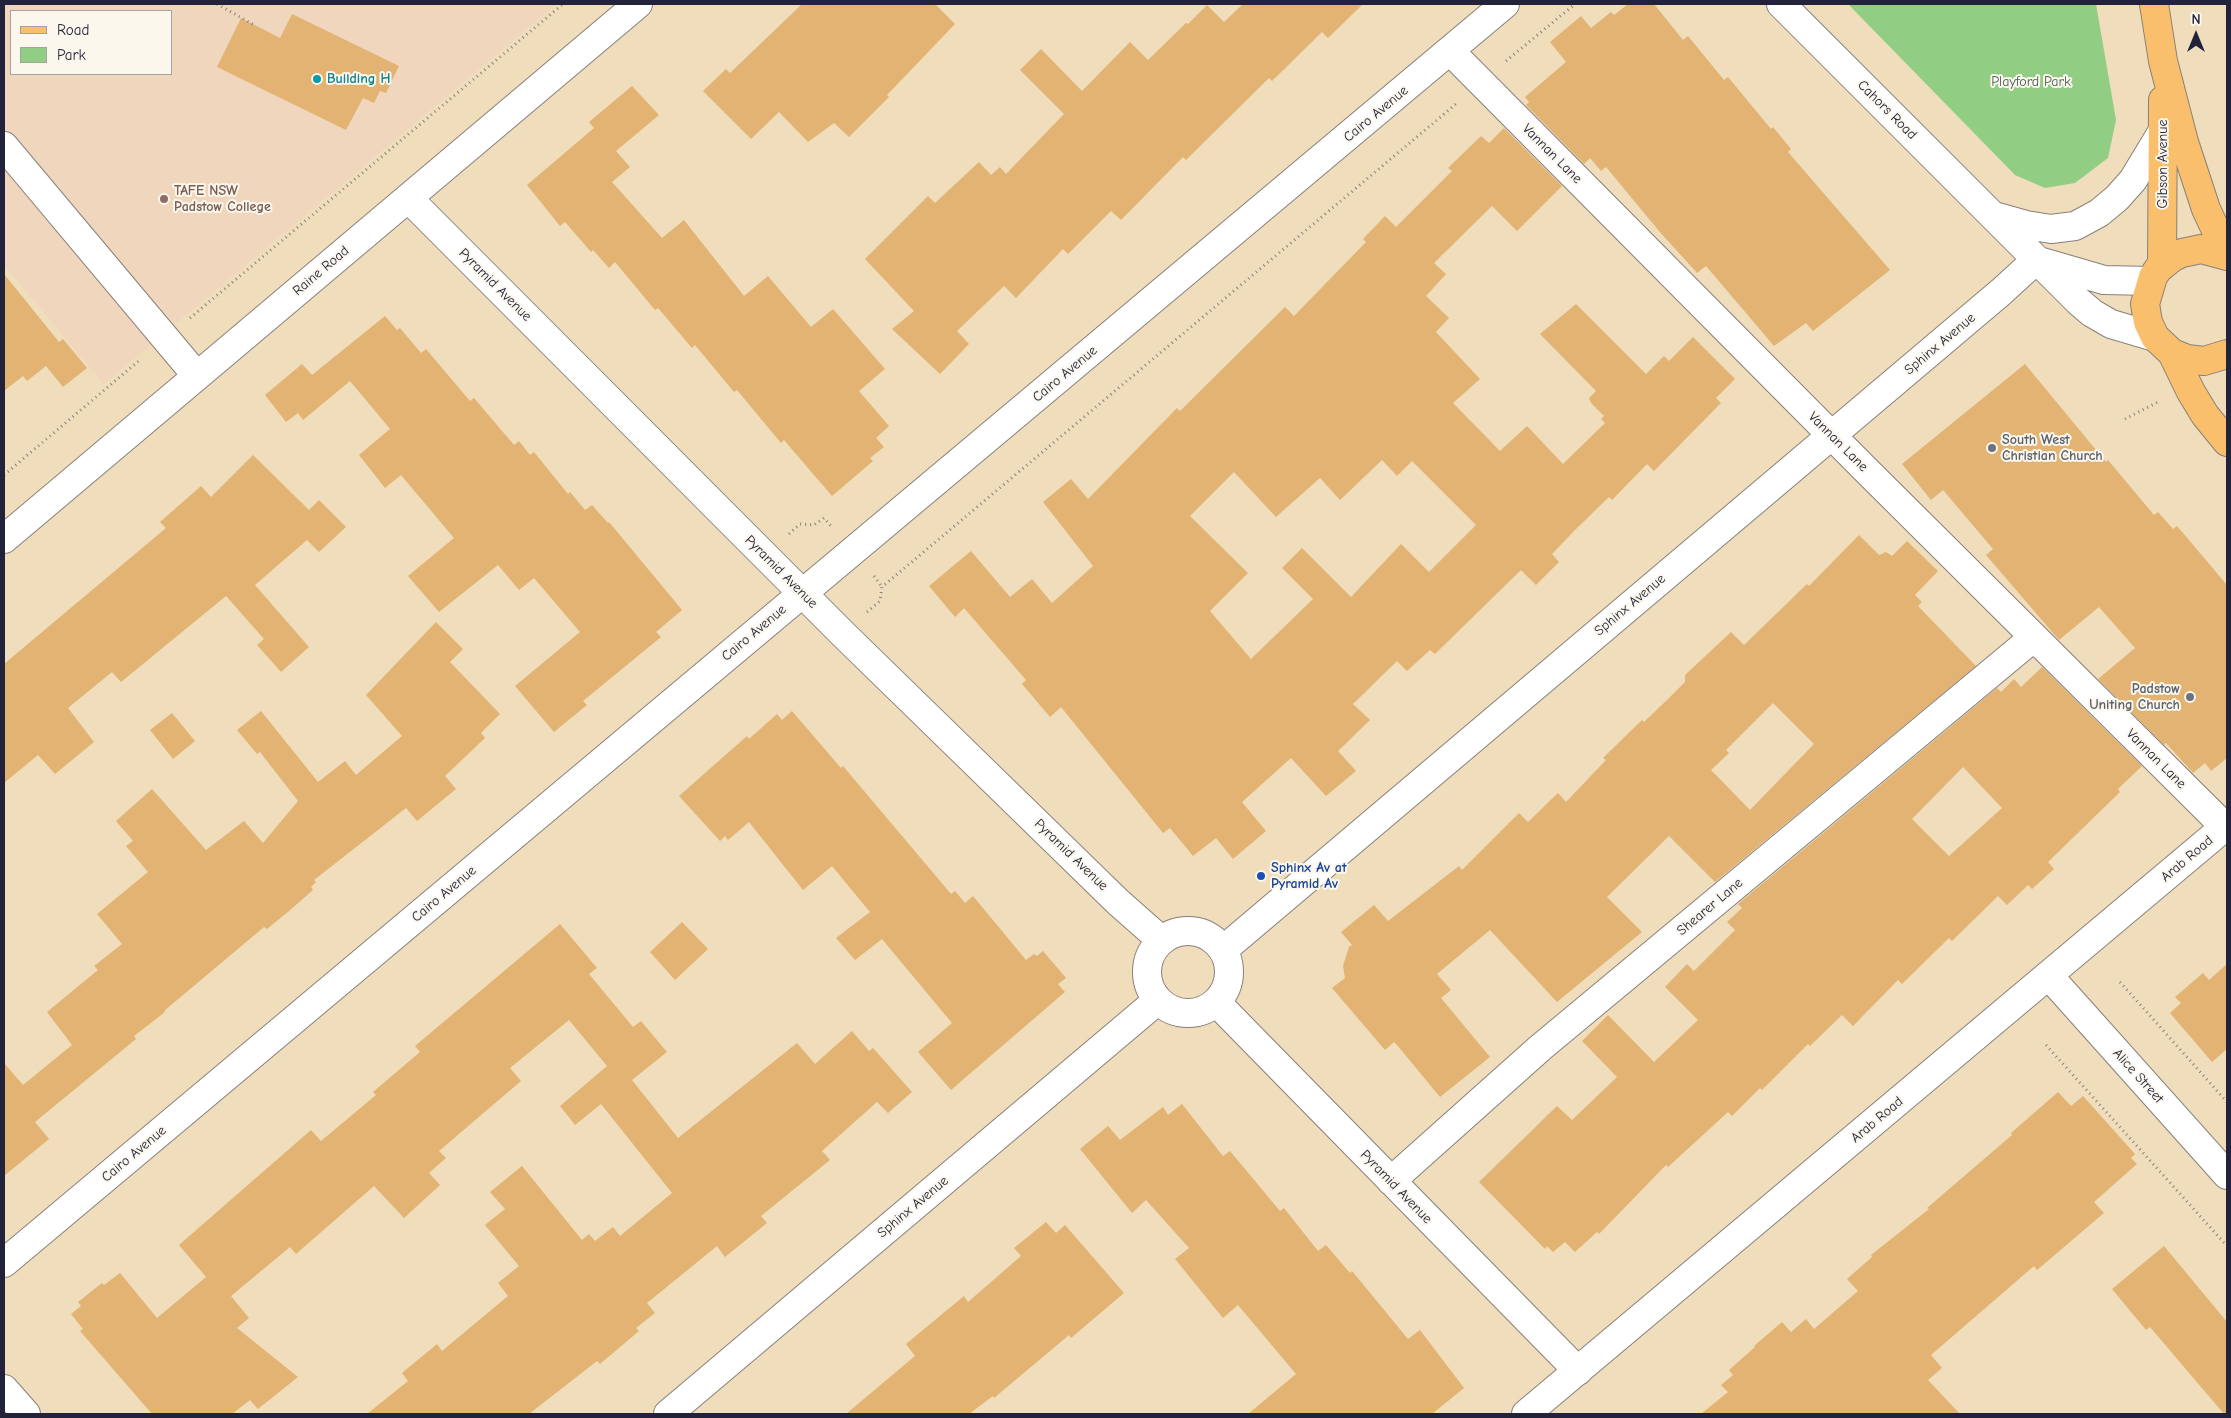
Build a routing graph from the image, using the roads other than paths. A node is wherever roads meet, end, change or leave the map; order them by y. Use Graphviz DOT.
graph roads {
  1 [pos="638,4"];
  2 [pos="1505,4"];
  3 [pos="1781,4"];
  4 [pos="2154,4"];
  5 [pos="1450,51"];
  6 [pos="2163,62"];
  7 [pos="2162,132"];
  8 [pos="4,146"];
  9 [pos="408,198"];
  10 [pos="1992,216"];
  11 [pos="2227,255"];
  12 [pos="2036,260"];
  13 [pos="2157,273"];
  14 [pos="2163,345"];
  15 [pos="2227,354"];
  16 [pos="197,376"];
  17 [pos="1832,436"];
  18 [pos="2227,442"];
  19 [pos="4,539"];
  20 [pos="803,593"];
  21 [pos="2034,638"];
  22 [pos="2226,827"];
  23 [pos="1161,940"];
  24 [pos="1223,950"];
  25 [pos="2049,976"];
  26 [pos="1158,1000"];
  27 [pos="1216,1002"];
  28 [pos="2227,1175"];
  29 [pos="1391,1181"];
  30 [pos="4,1263"];
  31 [pos="1578,1371"];
  32 [pos="4,1389"];
  33 [pos="26,1414"];
  34 [pos="668,1414"];
  35 [pos="1526,1414"];
  1 -- 9 [label="street, Raine Road"];
  2 -- 5 [label="street, Cairo Avenue"];
  3 -- 10 [label="street, Cahors Road"];
  4 -- 6 [label="main road, Gibson Avenue"];
  5 -- 17 [label="street, Vannan Lane"];
  5 -- 20 [label="street, Cairo Avenue"];
  6 -- 7 [label="main road, Gibson Avenue"];
  6 -- 11 [label="main road, Gibson Avenue"];
  7 -- 10 [label="street"];
  7 -- 13 [label="main road, Gibson Avenue"];
  8 -- 16 [label="street"];
  9 -- 16 [label="street, Raine Road"];
  9 -- 20 [label="street, Pyramid Avenue"];
  10 -- 12 [label="street, Cahors Road"];
  11 -- 13 [label="main road"];
  12 -- 13 [label="street, Cahors Road"];
  12 -- 14 [label="street, Cahors Road"];
  12 -- 17 [label="street, Sphinx Avenue"];
  13 -- 14 [label="main road, Gibson Avenue"];
  14 -- 15 [label="main road"];
  14 -- 18 [label="main road"];
  16 -- 19 [label="street, Raine Road"];
  17 -- 21 [label="street, Vannan Lane"];
  17 -- 24 [label="street, Sphinx Avenue"];
  20 -- 23 [label="street, Pyramid Avenue"];
  20 -- 30 [label="street, Cairo Avenue"];
  21 -- 22 [label="street, Vannan Lane"];
  21 -- 29 [label="street, Shearer Lane"];
  22 -- 25 [label="street, Arab Road"];
  23 -- 24 [label="street"];
  23 -- 26 [label="street"];
  24 -- 27 [label="street"];
  25 -- 28 [label="street, Alice Street"];
  25 -- 31 [label="street, Arab Road"];
  26 -- 27 [label="street"];
  26 -- 34 [label="street, Sphinx Avenue"];
  27 -- 29 [label="street, Pyramid Avenue"];
  29 -- 31 [label="street, Pyramid Avenue"];
  31 -- 35 [label="street, Arab Road"];
  32 -- 33 [label="street"];
}
